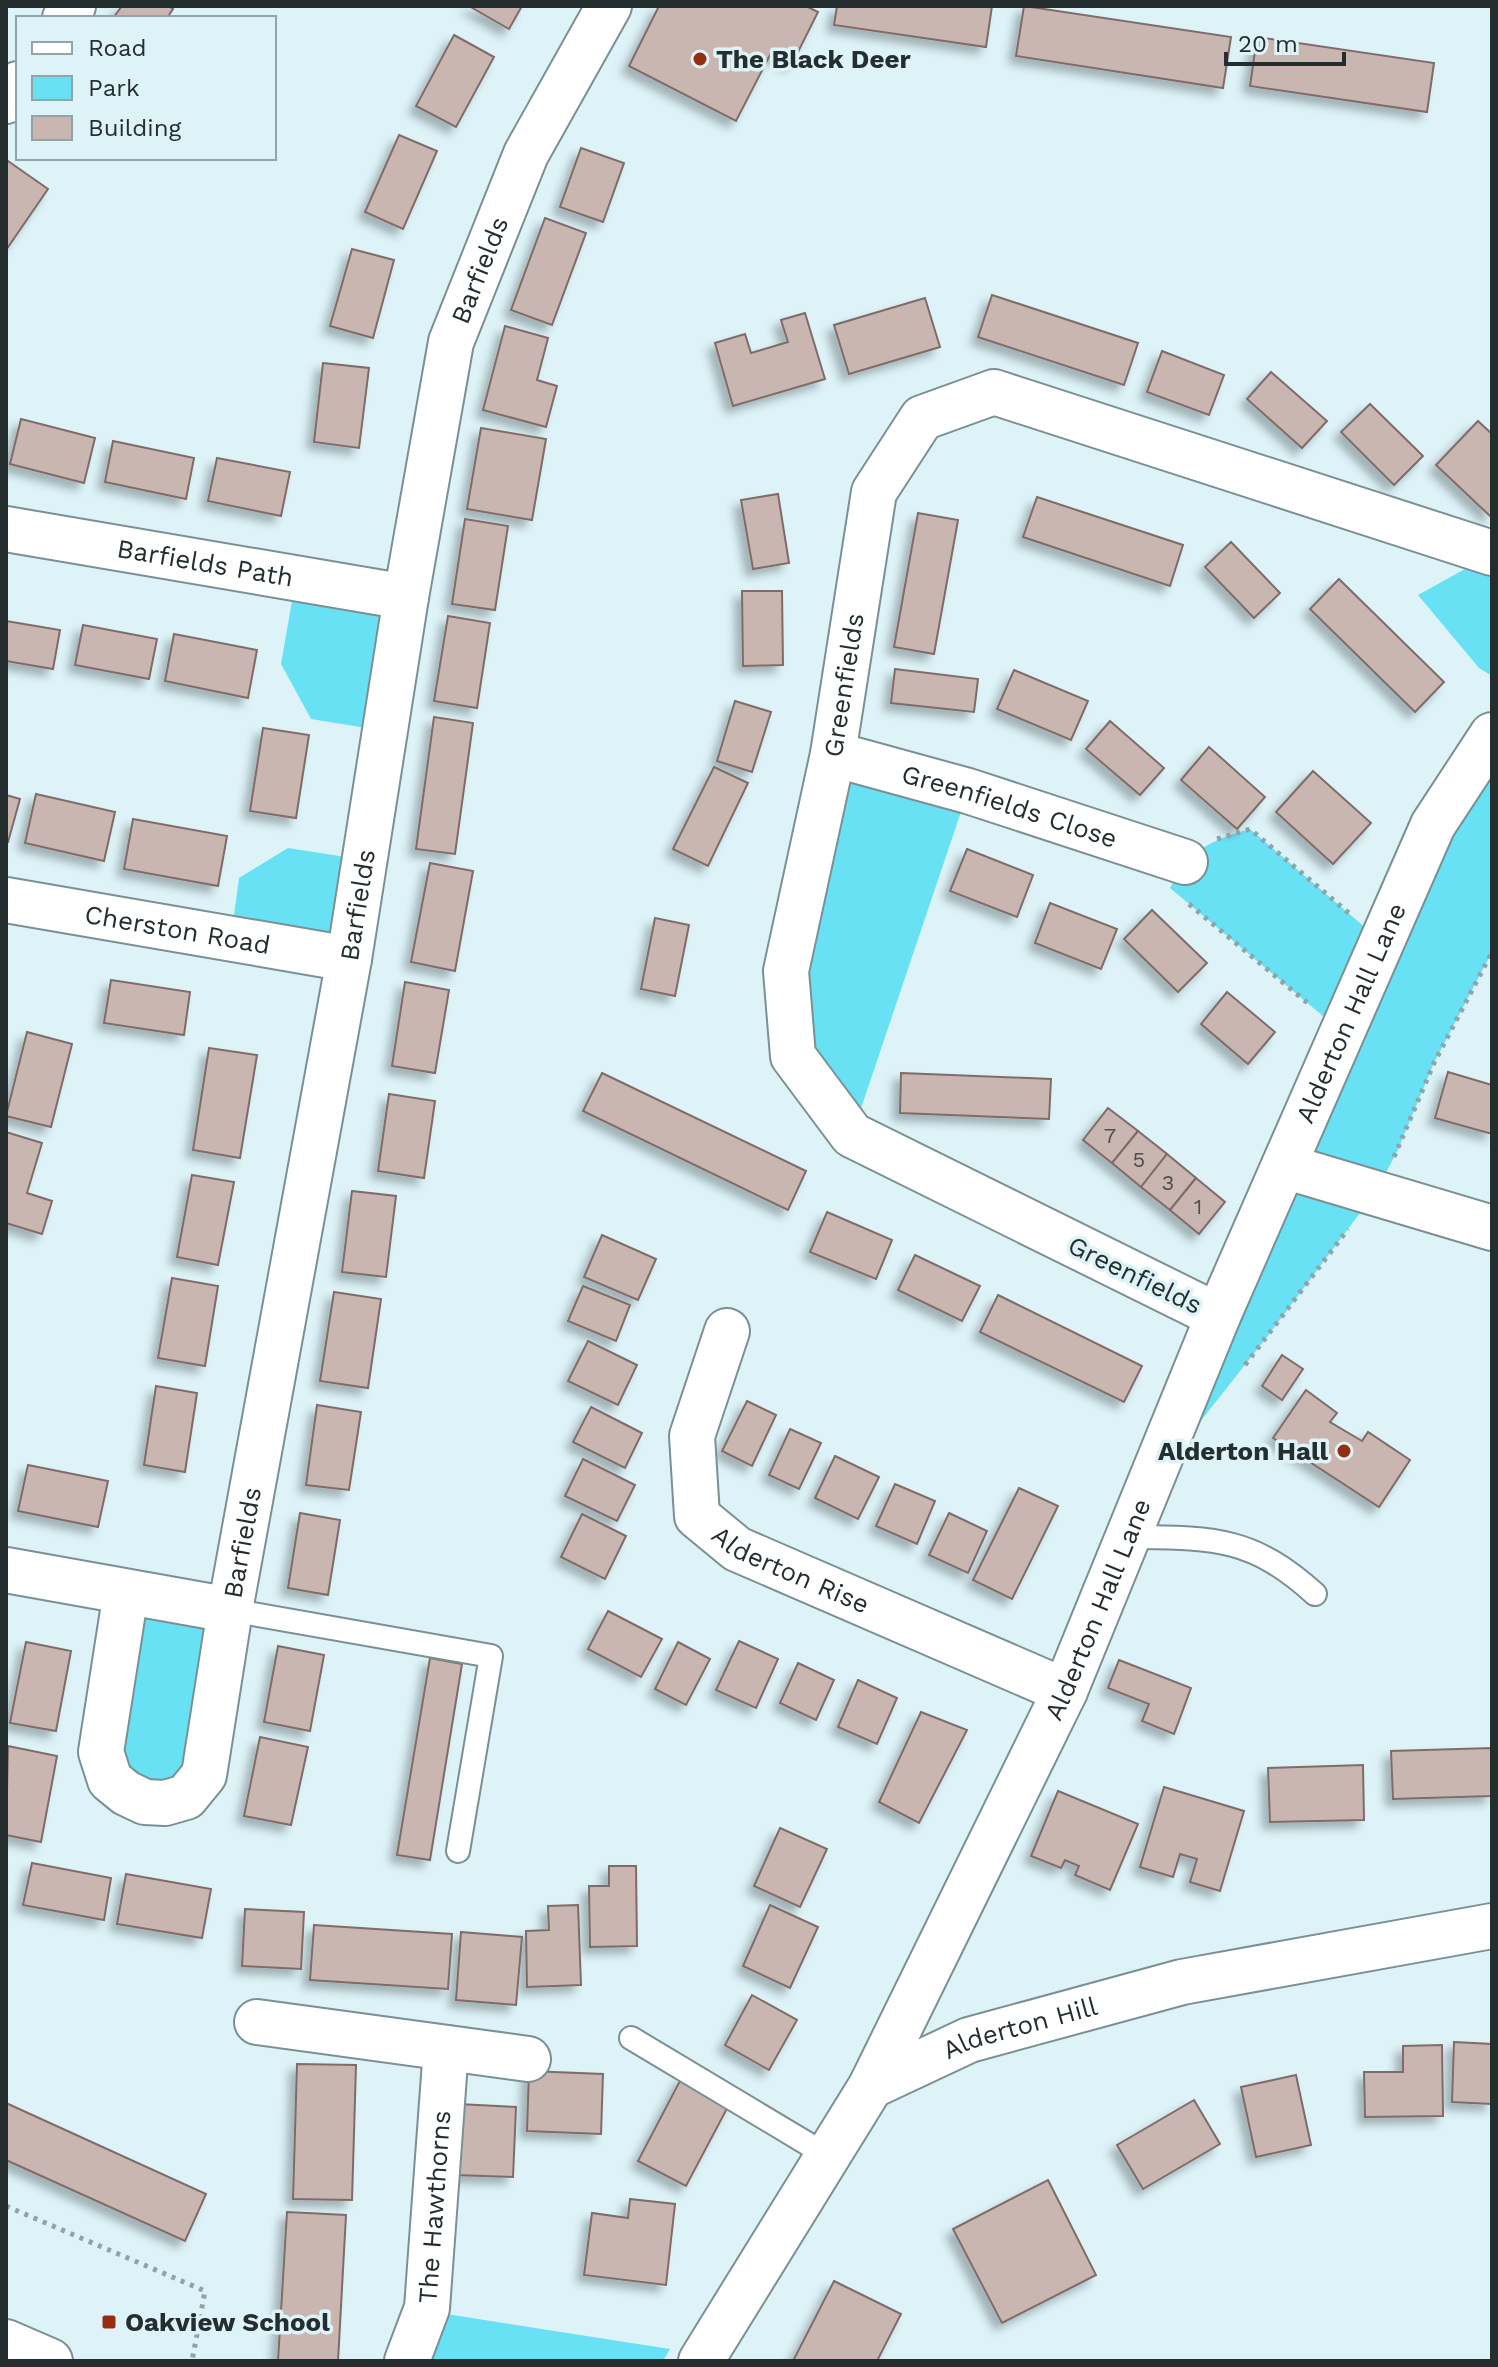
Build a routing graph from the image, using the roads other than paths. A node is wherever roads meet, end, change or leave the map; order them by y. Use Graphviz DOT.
graph roads {
  1 [pos="609,6"];
  2 [pos="6,529"];
  3 [pos="1492,553"];
  4 [pos="406,597"];
  5 [pos="833,754"];
  6 [pos="1486,757"];
  7 [pos="1173,858"];
  8 [pos="6,900"];
  9 [pos="349,959"];
  10 [pos="1284,1166"];
  11 [pos="1492,1228"];
  12 [pos="1218,1316"];
  13 [pos="727,1331"];
  14 [pos="1129,1537"];
  15 [pos="6,1570"];
  16 [pos="126,1592"];
  17 [pos="1315,1594"];
  18 [pos="230,1610"];
  19 [pos="1065,1691"];
  20 [pos="458,1851"];
  21 [pos="1492,1926"];
  22 [pos="257,2022"];
  23 [pos="631,2038"];
  24 [pos="446,2048"];
  25 [pos="528,2059"];
  26 [pos="871,2086"];
  27 [pos="828,2156"];
  28 [pos="6,2342"];
  29 [pos="47,2360"];
  30 [pos="407,2361"];
  31 [pos="701,2361"];
  1 -- 4 [label="street, Barfields"];
  2 -- 4 [label="street, Barfields Path"];
  3 -- 5 [label="street, Greenfields"];
  4 -- 9 [label="street, Barfields"];
  5 -- 7 [label="street, Greenfields Close"];
  5 -- 12 [label="street, Greenfields"];
  6 -- 10 [label="street, Alderton Hall Lane"];
  8 -- 9 [label="street, Cherston Road"];
  9 -- 18 [label="street, Barfields"];
  10 -- 11 [label="street"];
  10 -- 12 [label="street, Alderton Hall Lane"];
  12 -- 14 [label="street, Alderton Hall Lane"];
  13 -- 19 [label="street, Alderton Rise"];
  14 -- 17 [label="lane"];
  14 -- 19 [label="street, Alderton Hall Lane"];
  15 -- 16 [label="street, Barfields"];
  16 -- 18 [label="street, Barfields"];
  16 -- 18 [label="street"];
  18 -- 20 [label="lane"];
  19 -- 26 [label="street, Alderton Hall Lane"];
  21 -- 26 [label="street, Alderton Hill"];
  22 -- 24 [label="street"];
  23 -- 27 [label="lane"];
  24 -- 25 [label="street"];
  24 -- 30 [label="street, The Hawthorns"];
  26 -- 27 [label="street"];
  27 -- 31 [label="street"];
  28 -- 29 [label="street"];
}
